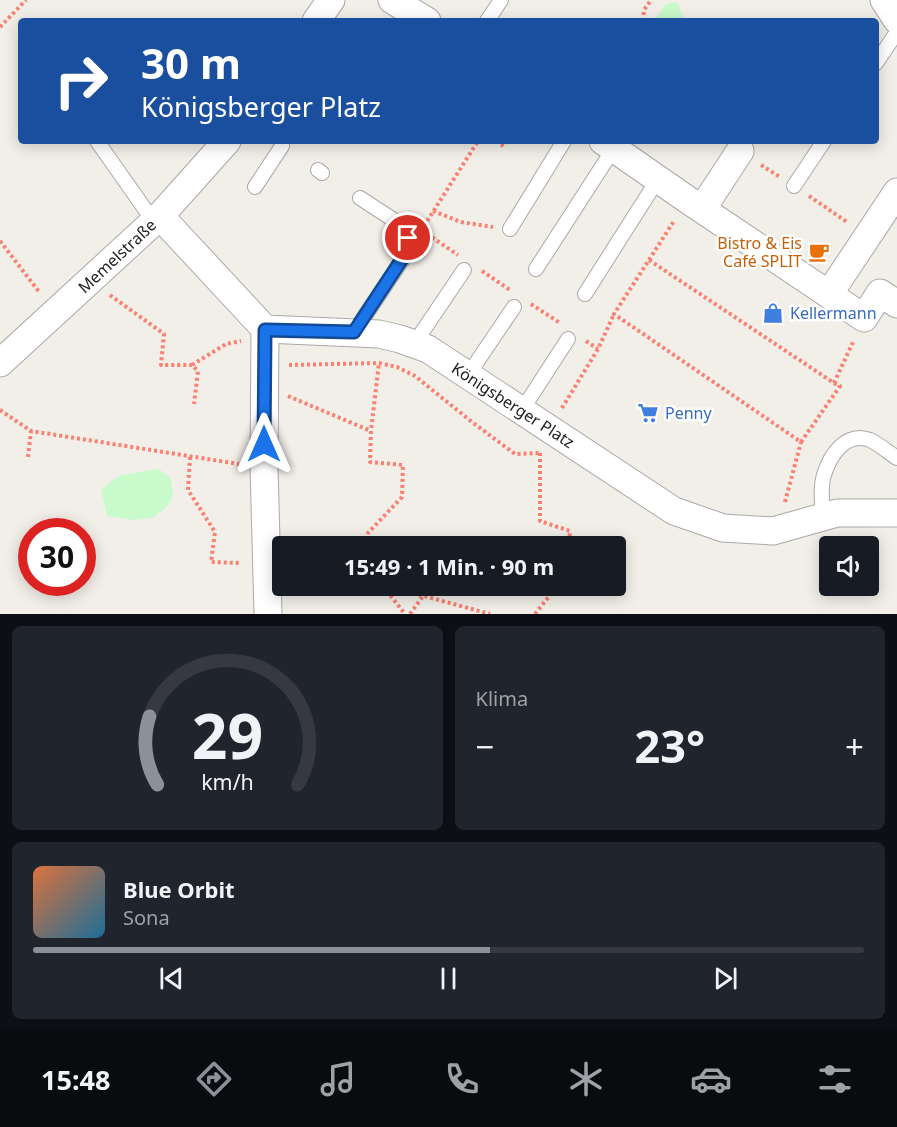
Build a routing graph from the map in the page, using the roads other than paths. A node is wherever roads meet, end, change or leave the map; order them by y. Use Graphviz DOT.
graph roads {
  1 [pos="331,0"];
  2 [pos="392,0"];
  3 [pos="501,0"];
  4 [pos="884,0"];
  5 [pos="318,18"];
  6 [pos="422,18"];
  7 [pos="489,18"];
  8 [pos="897,20"];
  9 [pos="897,32"];
  10 [pos="879,59"];
  11 [pos="99,144"];
  12 [pos="224,144"];
  13 [pos="279,144"];
  14 [pos="562,144"];
  15 [pos="822,144"];
  16 [pos="608,145"];
  17 [pos="740,151"];
  18 [pos="658,179"];
  19 [pos="794,186"];
  20 [pos="255,187"];
  21 [pos="897,192"];
  22 [pos="360,198"];
  23 [pos="695,205"];
  24 [pos="157,219"];
  25 [pos="510,229"];
  26 [pos="536,269"];
  27 [pos="464,270"];
  28 [pos="585,294"];
  29 [pos="829,294"];
  30 [pos="897,304"];
  31 [pos="513,307"];
  32 [pos="265,330"];
  33 [pos="367,333"];
  34 [pos="568,339"];
  35 [pos="414,344"];
  36 [pos="2,356"];
  37 [pos="468,375"];
  38 [pos="537,429"];
  39 [pos="897,458"];
  40 [pos="897,513"];
  41 [pos="823,517"];
  42 [pos="268,614"];
  1 -- 5 [label="street"];
  2 -- 6 [label="street"];
  3 -- 7 [label="lane"];
  4 -- 8 [label="street"];
  9 -- 10 [label="lane"];
  11 -- 24 [label="lane"];
  12 -- 24 [label="street, Memelstraße"];
  13 -- 20 [label="lane"];
  14 -- 25 [label="lane"];
  15 -- 19 [label="lane"];
  16 -- 18 [label="street"];
  16 -- 26 [label="lane"];
  17 -- 23 [label="street"];
  18 -- 23 [label="street"];
  18 -- 28 [label="lane"];
  21 -- 29 [label="street"];
  22 -- 33 [label="lane"];
  23 -- 29 [label="street"];
  24 -- 32 [label="street"];
  24 -- 36 [label="street, Memelstraße"];
  27 -- 35 [label="lane"];
  29 -- 30 [label="street"];
  31 -- 37 [label="lane"];
  32 -- 33 [label="street, Königsberger Platz"];
  32 -- 42 [label="street"];
  33 -- 35 [label="street, Königsberger Platz"];
  34 -- 38 [label="lane"];
  35 -- 37 [label="street, Königsberger Platz"];
  37 -- 38 [label="street, Königsberger Platz"];
  38 -- 41 [label="street, Königsberger Platz"];
  39 -- 41 [label="lane"];
  40 -- 41 [label="street, Königsberger Platz"];
}
